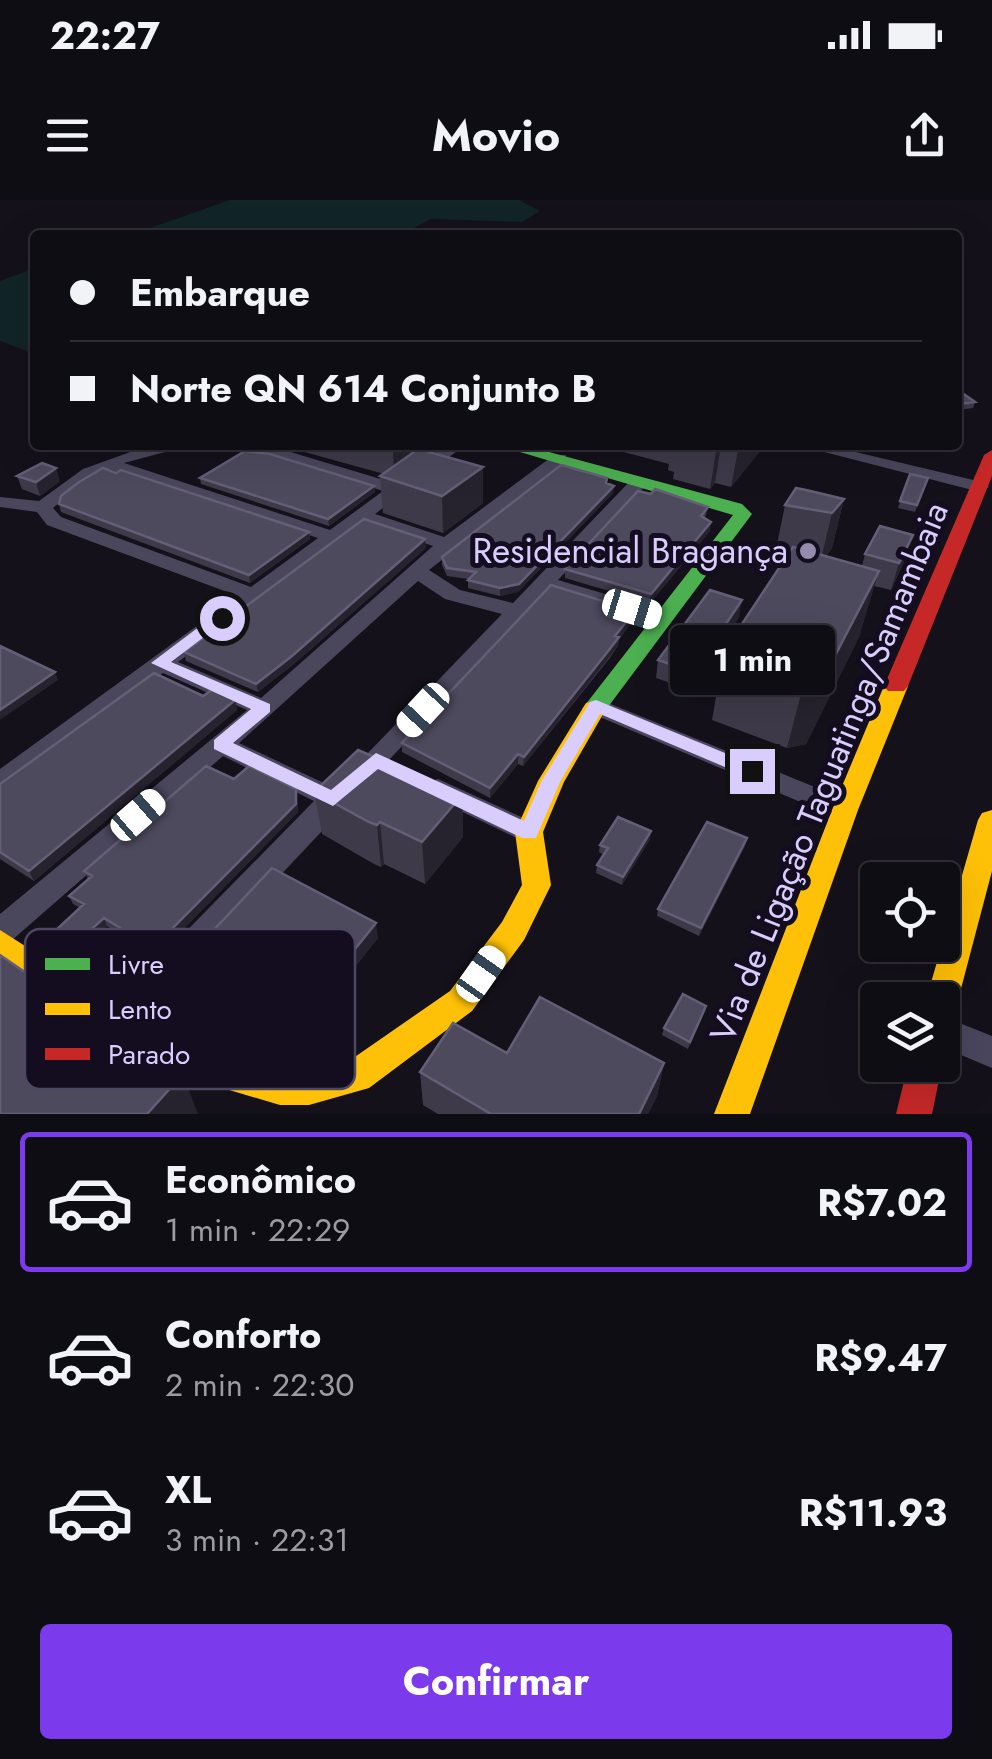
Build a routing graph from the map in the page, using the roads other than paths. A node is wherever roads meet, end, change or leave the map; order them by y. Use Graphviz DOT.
graph roads {
  1 [pos="163,450"];
  2 [pos="267,450"];
  3 [pos="450,450"];
  4 [pos="524,450"];
  5 [pos="826,450"];
  6 [pos="992,456"];
  7 [pos="560,459"];
  8 [pos="108,464"];
  9 [pos="639,482"];
  10 [pos="980,487"];
  11 [pos="396,488"];
  12 [pos="0,502"];
  13 [pos="43,507"];
  14 [pos="358,516"];
  15 [pos="330,536"];
  16 [pos="448,544"];
  17 [pos="419,572"];
  18 [pos="545,582"];
  19 [pos="253,595"];
  20 [pos="518,610"];
  21 [pos="661,618"];
  22 [pos="159,663"];
  23 [pos="596,706"];
  24 [pos="264,708"];
  25 [pos="220,744"];
  26 [pos="393,768"];
  27 [pos="0,782"];
  28 [pos="333,799"];
  29 [pos="845,810"];
  30 [pos="992,820"];
  31 [pos="529,832"];
  32 [pos="209,929"];
  33 [pos="0,932"];
  34 [pos="0,943"];
  35 [pos="25,960"];
  36 [pos="947,982"];
  37 [pos="960,1039"];
  38 [pos="992,1052"];
  39 [pos="355,1076"];
  40 [pos="921,1082"];
  41 [pos="732,1114"];
  42 [pos="914,1114"];
  1 -- 8 [label="street"];
  2 -- 11 [label="street"];
  3 -- 11 [label="street"];
  4 -- 7 [label="street"];
  5 -- 10 [label="street"];
  6 -- 10 [label="street, Via de Ligação Taguatinga/Samambaia"];
  7 -- 9 [label="street"];
  7 -- 16 [label="street"];
  8 -- 13 [label="street"];
  8 -- 15 [label="street"];
  9 -- 18 [label="street"];
  9 -- 21 [label="street"];
  10 -- 29 [label="street, Via de Ligação Taguatinga/Samambaia"];
  11 -- 14 [label="street"];
  12 -- 13 [label="street"];
  13 -- 19 [label="street"];
  14 -- 15 [label="street"];
  14 -- 16 [label="street"];
  15 -- 19 [label="street"];
  16 -- 17 [label="street"];
  17 -- 20 [label="street"];
  17 -- 24 [label="street"];
  18 -- 20 [label="street"];
  18 -- 21 [label="street"];
  19 -- 22 [label="street"];
  20 -- 26 [label="street"];
  21 -- 23 [label="street"];
  22 -- 24 [label="street"];
  22 -- 27 [label="street"];
  23 -- 29 [label="street"];
  23 -- 31 [label="street"];
  24 -- 25 [label="street"];
  25 -- 28 [label="street"];
  25 -- 33 [label="street"];
  26 -- 28 [label="street"];
  26 -- 31 [label="street"];
  28 -- 32 [label="street"];
  29 -- 41 [label="street, Via de Ligação Taguatinga/Samambaia"];
  30 -- 36 [label="street"];
  31 -- 39 [label="street"];
  34 -- 35 [label="street"];
  37 -- 38 [label="street"];
  40 -- 42 [label="street"];
}
